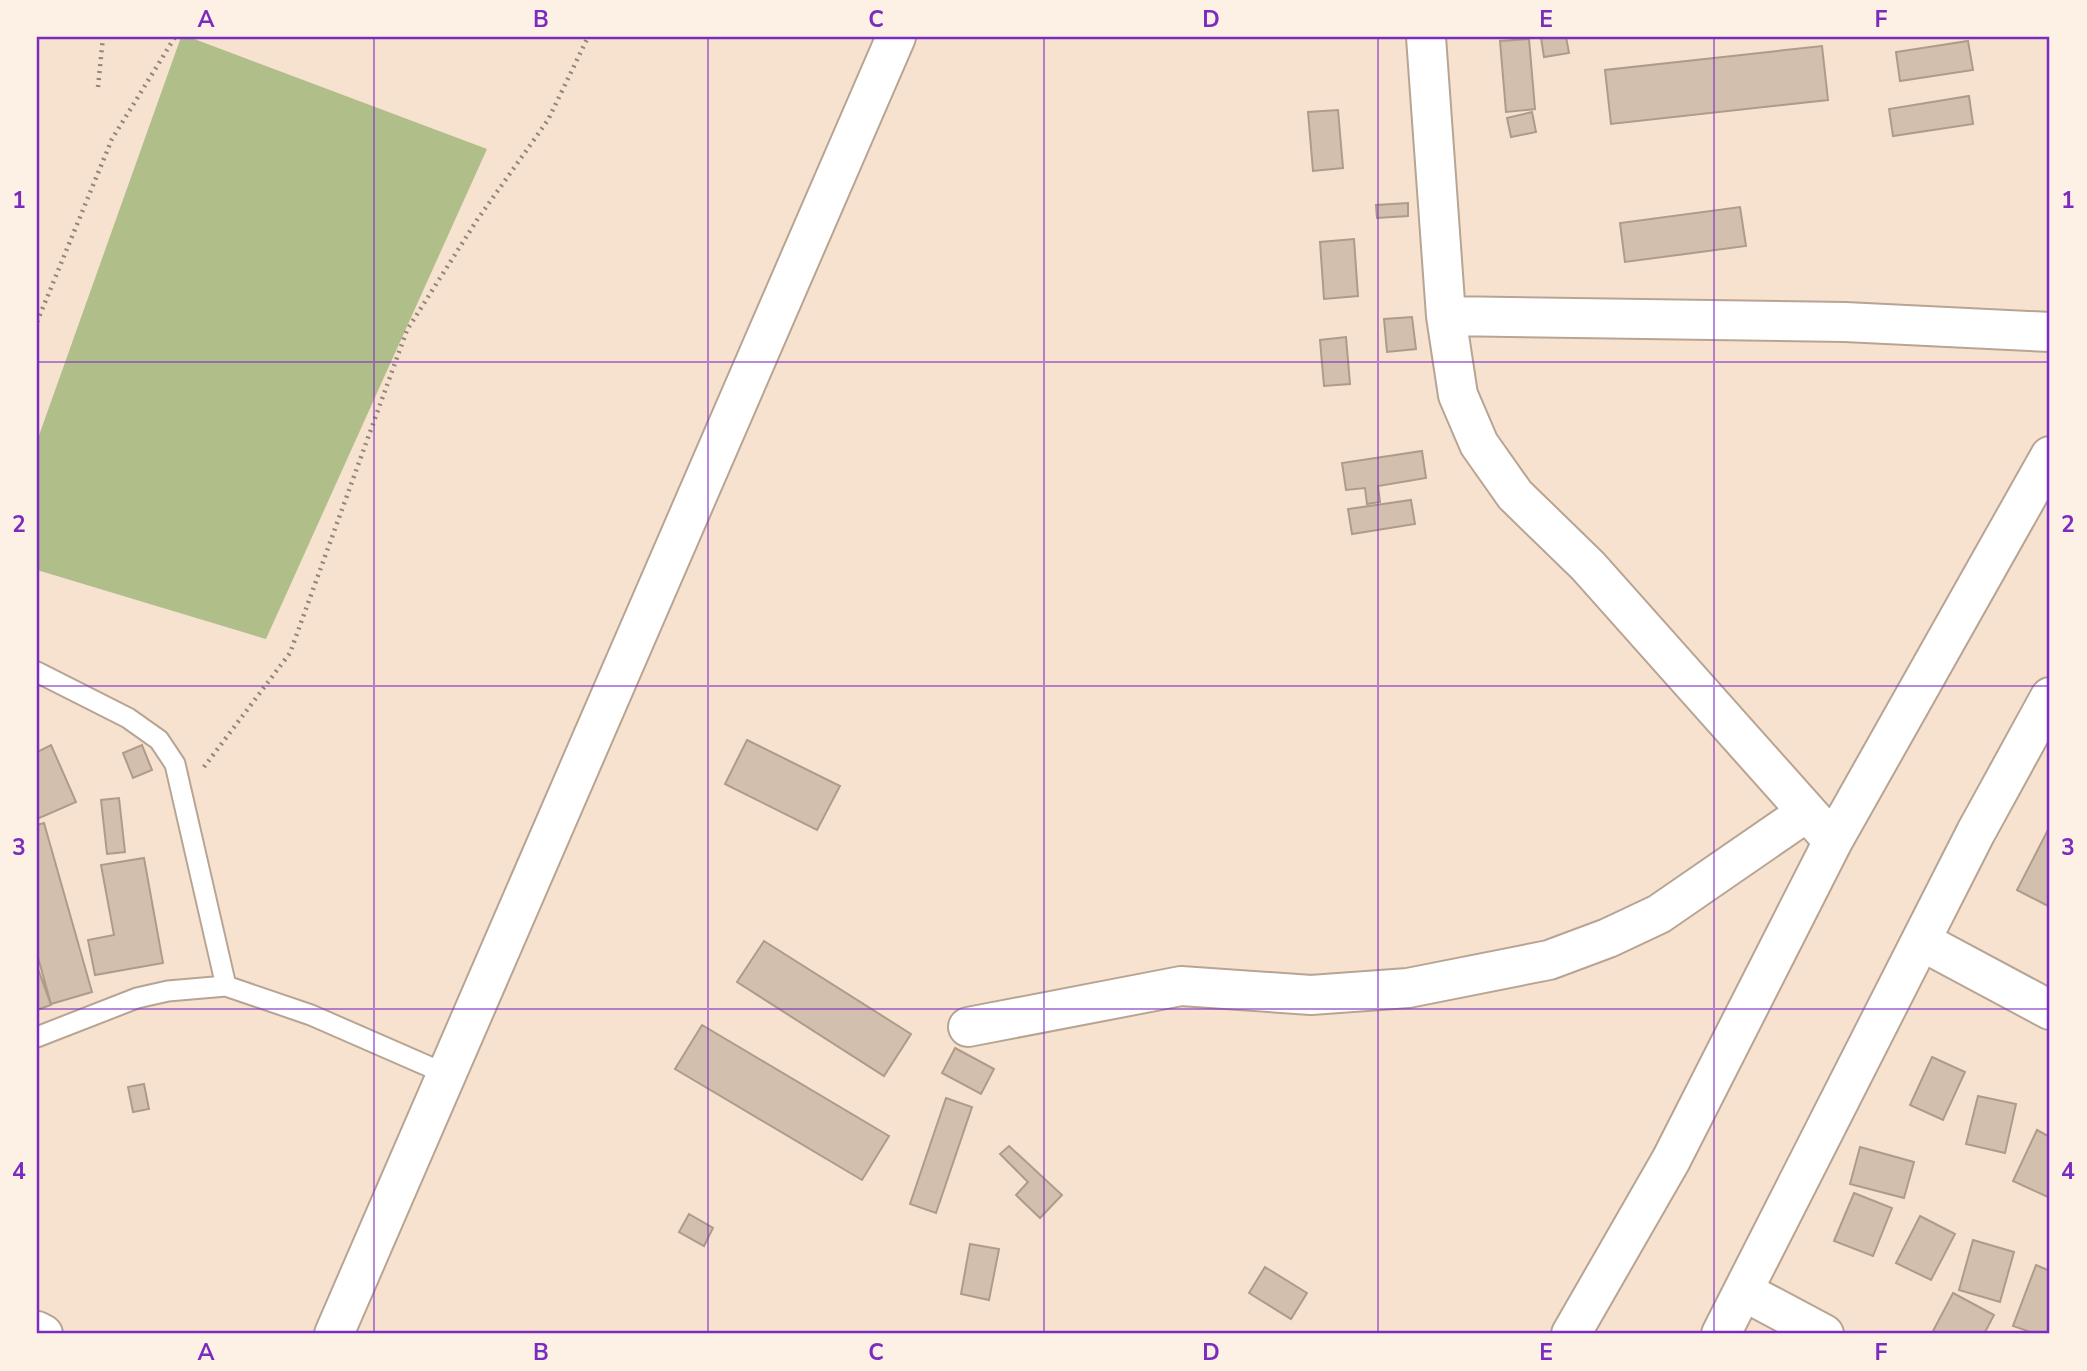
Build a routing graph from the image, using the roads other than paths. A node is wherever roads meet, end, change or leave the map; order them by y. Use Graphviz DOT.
graph roads {
  1 [pos="896,37"];
  2 [pos="1426,37"];
  3 [pos="1446,316"];
  4 [pos="2050,332"];
  5 [pos="2050,456"];
  6 [pos="37,672"];
  7 [pos="2050,697"];
  8 [pos="1807,812"];
  9 [pos="1833,841"];
  10 [pos="1923,942"];
  11 [pos="226,986"];
  12 [pos="2050,1010"];
  13 [pos="968,1027"];
  14 [pos="37,1037"];
  15 [pos="446,1073"];
  16 [pos="1744,1292"];
  17 [pos="37,1331"];
  18 [pos="43,1334"];
  19 [pos="334,1334"];
  20 [pos="1571,1334"];
  21 [pos="1721,1334"];
  22 [pos="1824,1334"];
  1 -- 15 [label="street"];
  2 -- 3 [label="street"];
  3 -- 4 [label="street"];
  3 -- 8 [label="street"];
  5 -- 9 [label="street"];
  6 -- 11 [label="lane"];
  7 -- 10 [label="street"];
  8 -- 9 [label="street"];
  8 -- 13 [label="street"];
  9 -- 20 [label="street"];
  10 -- 12 [label="street"];
  10 -- 16 [label="street"];
  11 -- 14 [label="lane"];
  11 -- 15 [label="lane"];
  15 -- 19 [label="street"];
  16 -- 21 [label="street"];
  16 -- 22 [label="street"];
  17 -- 18 [label="street"];
}
